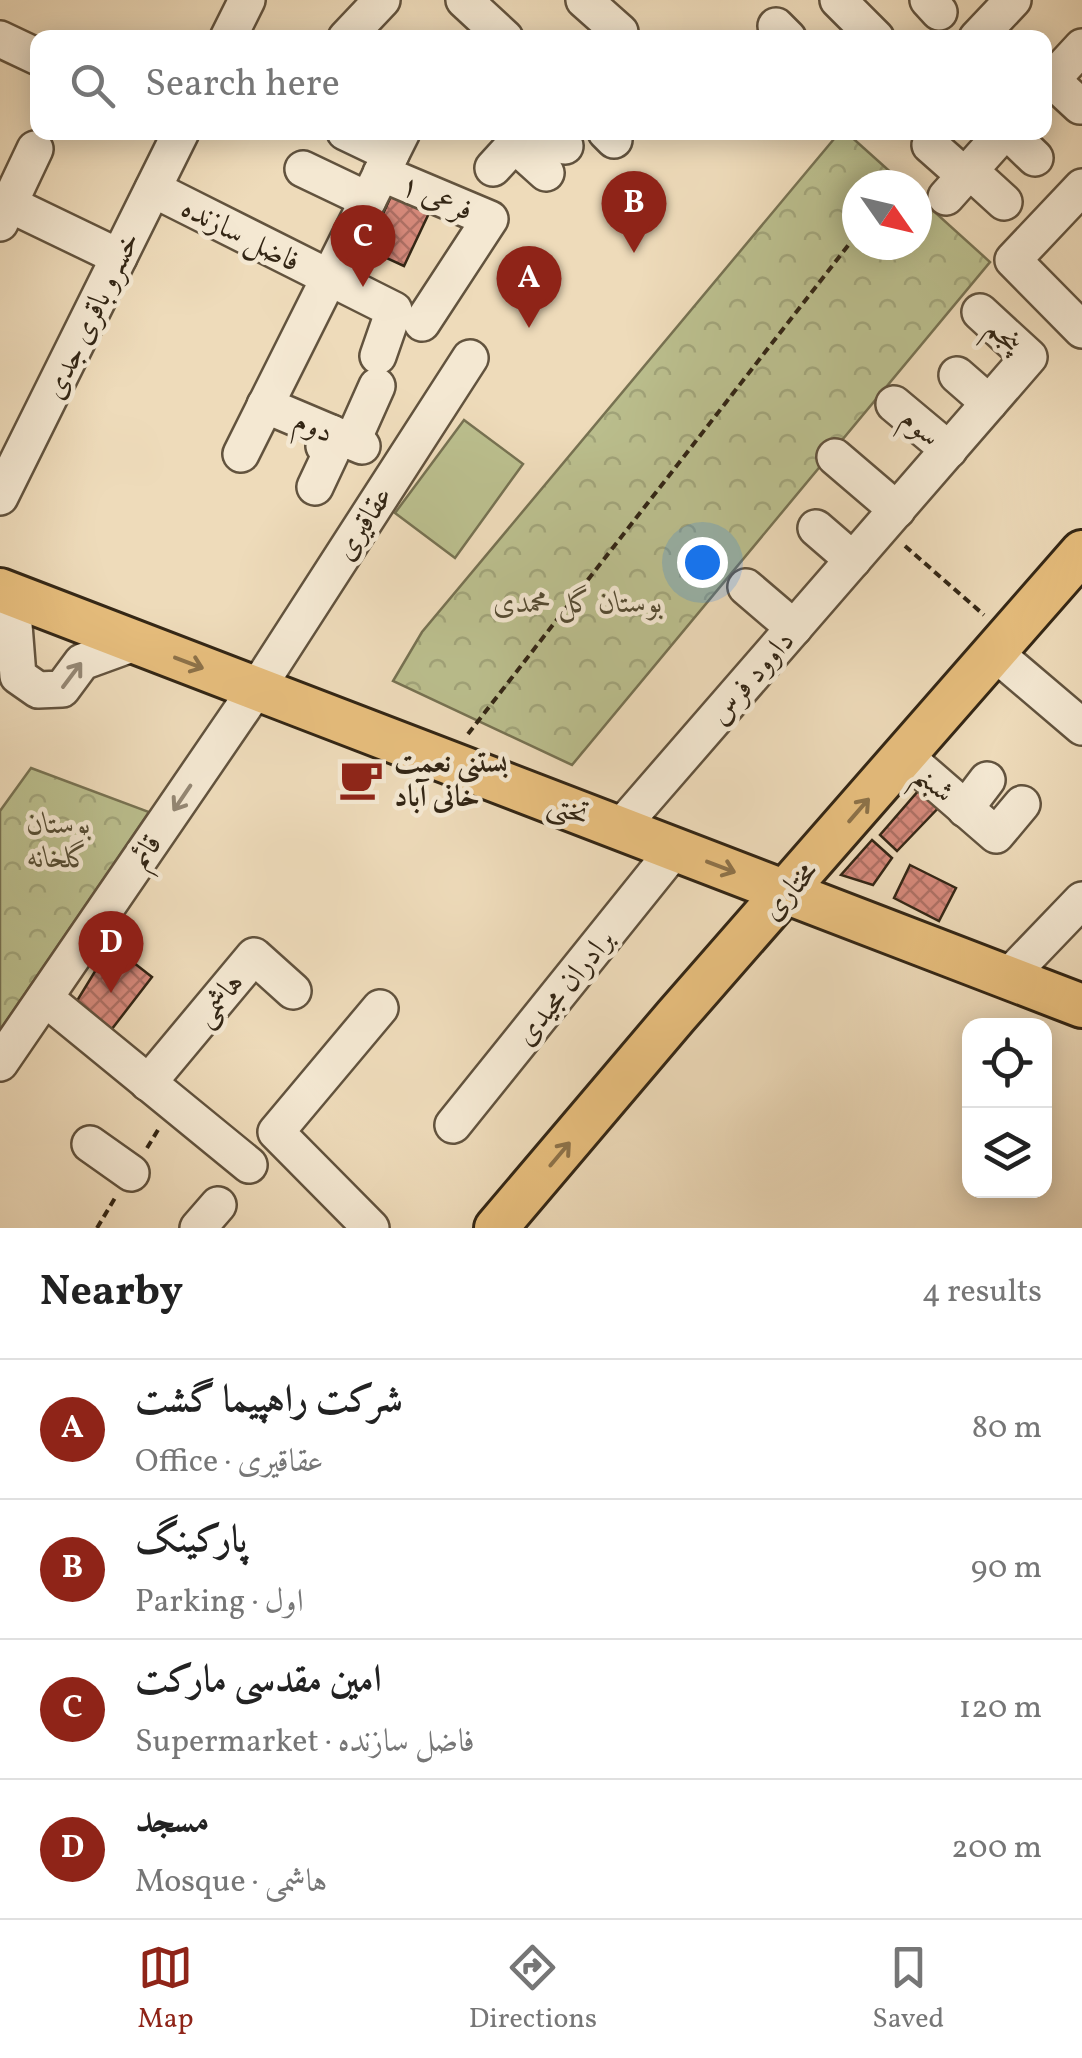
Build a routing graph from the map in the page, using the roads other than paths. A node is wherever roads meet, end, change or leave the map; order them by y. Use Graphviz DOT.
graph roads {
  1 [pos="247,0"];
  2 [pos="382,0"];
  3 [pos="464,0"];
  4 [pos="584,0"];
  5 [pos="1013,0"];
  6 [pos="232,30"];
  7 [pos="354,30"];
  8 [pos="496,30"];
  9 [pos="620,30"];
  10 [pos="985,30"];
  11 [pos="0,39"];
  12 [pos="1082,47"];
  13 [pos="30,53"];
  14 [pos="1052,80"];
  15 [pos="1052,87"];
  16 [pos="1080,106"];
  17 [pos="177,140"];
  18 [pos="354,140"];
  19 [pos="998,140"];
  20 [pos="1015,140"];
  21 [pos="930,145"];
  22 [pos="507,146"];
  23 [pos="35,149"];
  24 [pos="554,150"];
  25 [pos="1035,158"];
  26 [pos="385,165"];
  27 [pos="304,169"];
  28 [pos="960,181"];
  29 [pos="1082,187"];
  30 [pos="153,189"];
  31 [pos="1004,202"];
  32 [pos="3,215"];
  33 [pos="119,257"];
  34 [pos="328,279"];
  35 [pos="980,312"];
  36 [pos="422,322"];
  37 [pos="1082,330"];
  38 [pos="470,358"];
  39 [pos="1029,358"];
  40 [pos="957,374"];
  41 [pos="989,403"];
  42 [pos="894,404"];
  43 [pos="266,405"];
  44 [pos="348,441"];
  45 [pos="949,450"];
  46 [pos="241,454"];
  47 [pos="836,457"];
  48 [pos="315,487"];
  49 [pos="0,497"];
  50 [pos="890,518"];
  51 [pos="816,528"];
  52 [pos="1082,552"];
  53 [pos="854,560"];
  54 [pos="746,587"];
  55 [pos="0,590"];
  56 [pos="0,618"];
  57 [pos="794,628"];
  58 [pos="137,642"];
  59 [pos="1002,645"];
  60 [pos="257,688"];
  61 [pos="1082,727"];
  62 [pos="906,758"];
  63 [pos="987,780"];
  64 [pos="1022,804"];
  65 [pos="964,809"];
  66 [pos="620,828"];
  67 [pos="675,849"];
  68 [pos="791,888"];
  69 [pos="1082,900"];
  70 [pos="1008,977"];
  71 [pos="293,991"];
  72 [pos="45,998"];
  73 [pos="1082,1006"];
  74 [pos="380,1008"];
  75 [pos="0,1063"];
  76 [pos="148,1083"];
  77 [pos="453,1126"];
  78 [pos="90,1144"];
  79 [pos="249,1165"];
  80 [pos="131,1173"];
  81 [pos="371,1228"];
  82 [pos="496,1228"];
  1 -- 6 [label="street"];
  2 -- 7 [label="street"];
  3 -- 8 [label="street"];
  4 -- 9 [label="street"];
  5 -- 10 [label="street"];
  11 -- 13 [label="street"];
  12 -- 14 [label="street"];
  15 -- 16 [label="street"];
  17 -- 30 [label="street, خسرو باقری جدی"];
  18 -- 26 [label="street"];
  19 -- 28 [label="street"];
  20 -- 25 [label="street"];
  21 -- 28 [label="street"];
  22 -- 24 [label="street"];
  23 -- 32 [label="street"];
  26 -- 27 [label="street"];
  26 -- 34 [label="street, فاضل سازنده"];
  26 -- 36 [label="street, فرعی ۱"];
  28 -- 31 [label="street"];
  29 -- 37 [label="street"];
  30 -- 33 [label="street, خسرو باقری جدی"];
  30 -- 34 [label="street, فاضل سازنده"];
  32 -- 33 [label="street"];
  33 -- 49 [label="street, خسرو باقری جدی"];
  34 -- 43 [label="street, فاضل سازنده"];
  34 -- 44 [label="street"];
  35 -- 39 [label="street, پنجم"];
  38 -- 60 [label="street, عقاقیری"];
  39 -- 41 [label="street, داوود فرس"];
  40 -- 41 [label="street"];
  41 -- 45 [label="street, داوود فرس"];
  42 -- 45 [label="street, سوم"];
  43 -- 44 [label="street, دوم"];
  43 -- 46 [label="street, فاضل سازنده"];
  44 -- 48 [label="street"];
  45 -- 50 [label="street, داوود فرس"];
  47 -- 50 [label="street"];
  50 -- 53 [label="street, داوود فرس"];
  51 -- 53 [label="street"];
  52 -- 59 [label="main road, مختاری"];
  53 -- 57 [label="street, داوود فرس"];
  54 -- 57 [label="street"];
  55 -- 58 [label="main road, تختی"];
  56 -- 58 [label="street, one-way"];
  57 -- 66 [label="street, داوود فرس"];
  58 -- 60 [label="main road, تختی, one-way"];
  59 -- 61 [label="street"];
  59 -- 62 [label="main road, مختاری"];
  60 -- 66 [label="main road, تختی"];
  60 -- 72 [label="street, قائم, one-way"];
  62 -- 65 [label="street, شبنم"];
  68 -- 62 [label="main road, مختاری, one-way"];
  63 -- 65 [label="street, شبنم"];
  64 -- 65 [label="street, شبنم"];
  66 -- 67 [label="main road, تختی"];
  67 -- 68 [label="main road, تختی, one-way"];
  67 -- 77 [label="street, برادران مجیدی"];
  68 -- 70 [label="main road, تختی"];
  82 -- 68 [label="main road, مختاری, one-way"];
  69 -- 70 [label="street"];
  70 -- 73 [label="main road, تختی"];
  71 -- 76 [label="street, هاشمی"];
  72 -- 75 [label="street, قائم"];
  72 -- 76 [label="street"];
  74 -- 81 [label="street"];
  76 -- 79 [label="street"];
  78 -- 80 [label="street"];
}
